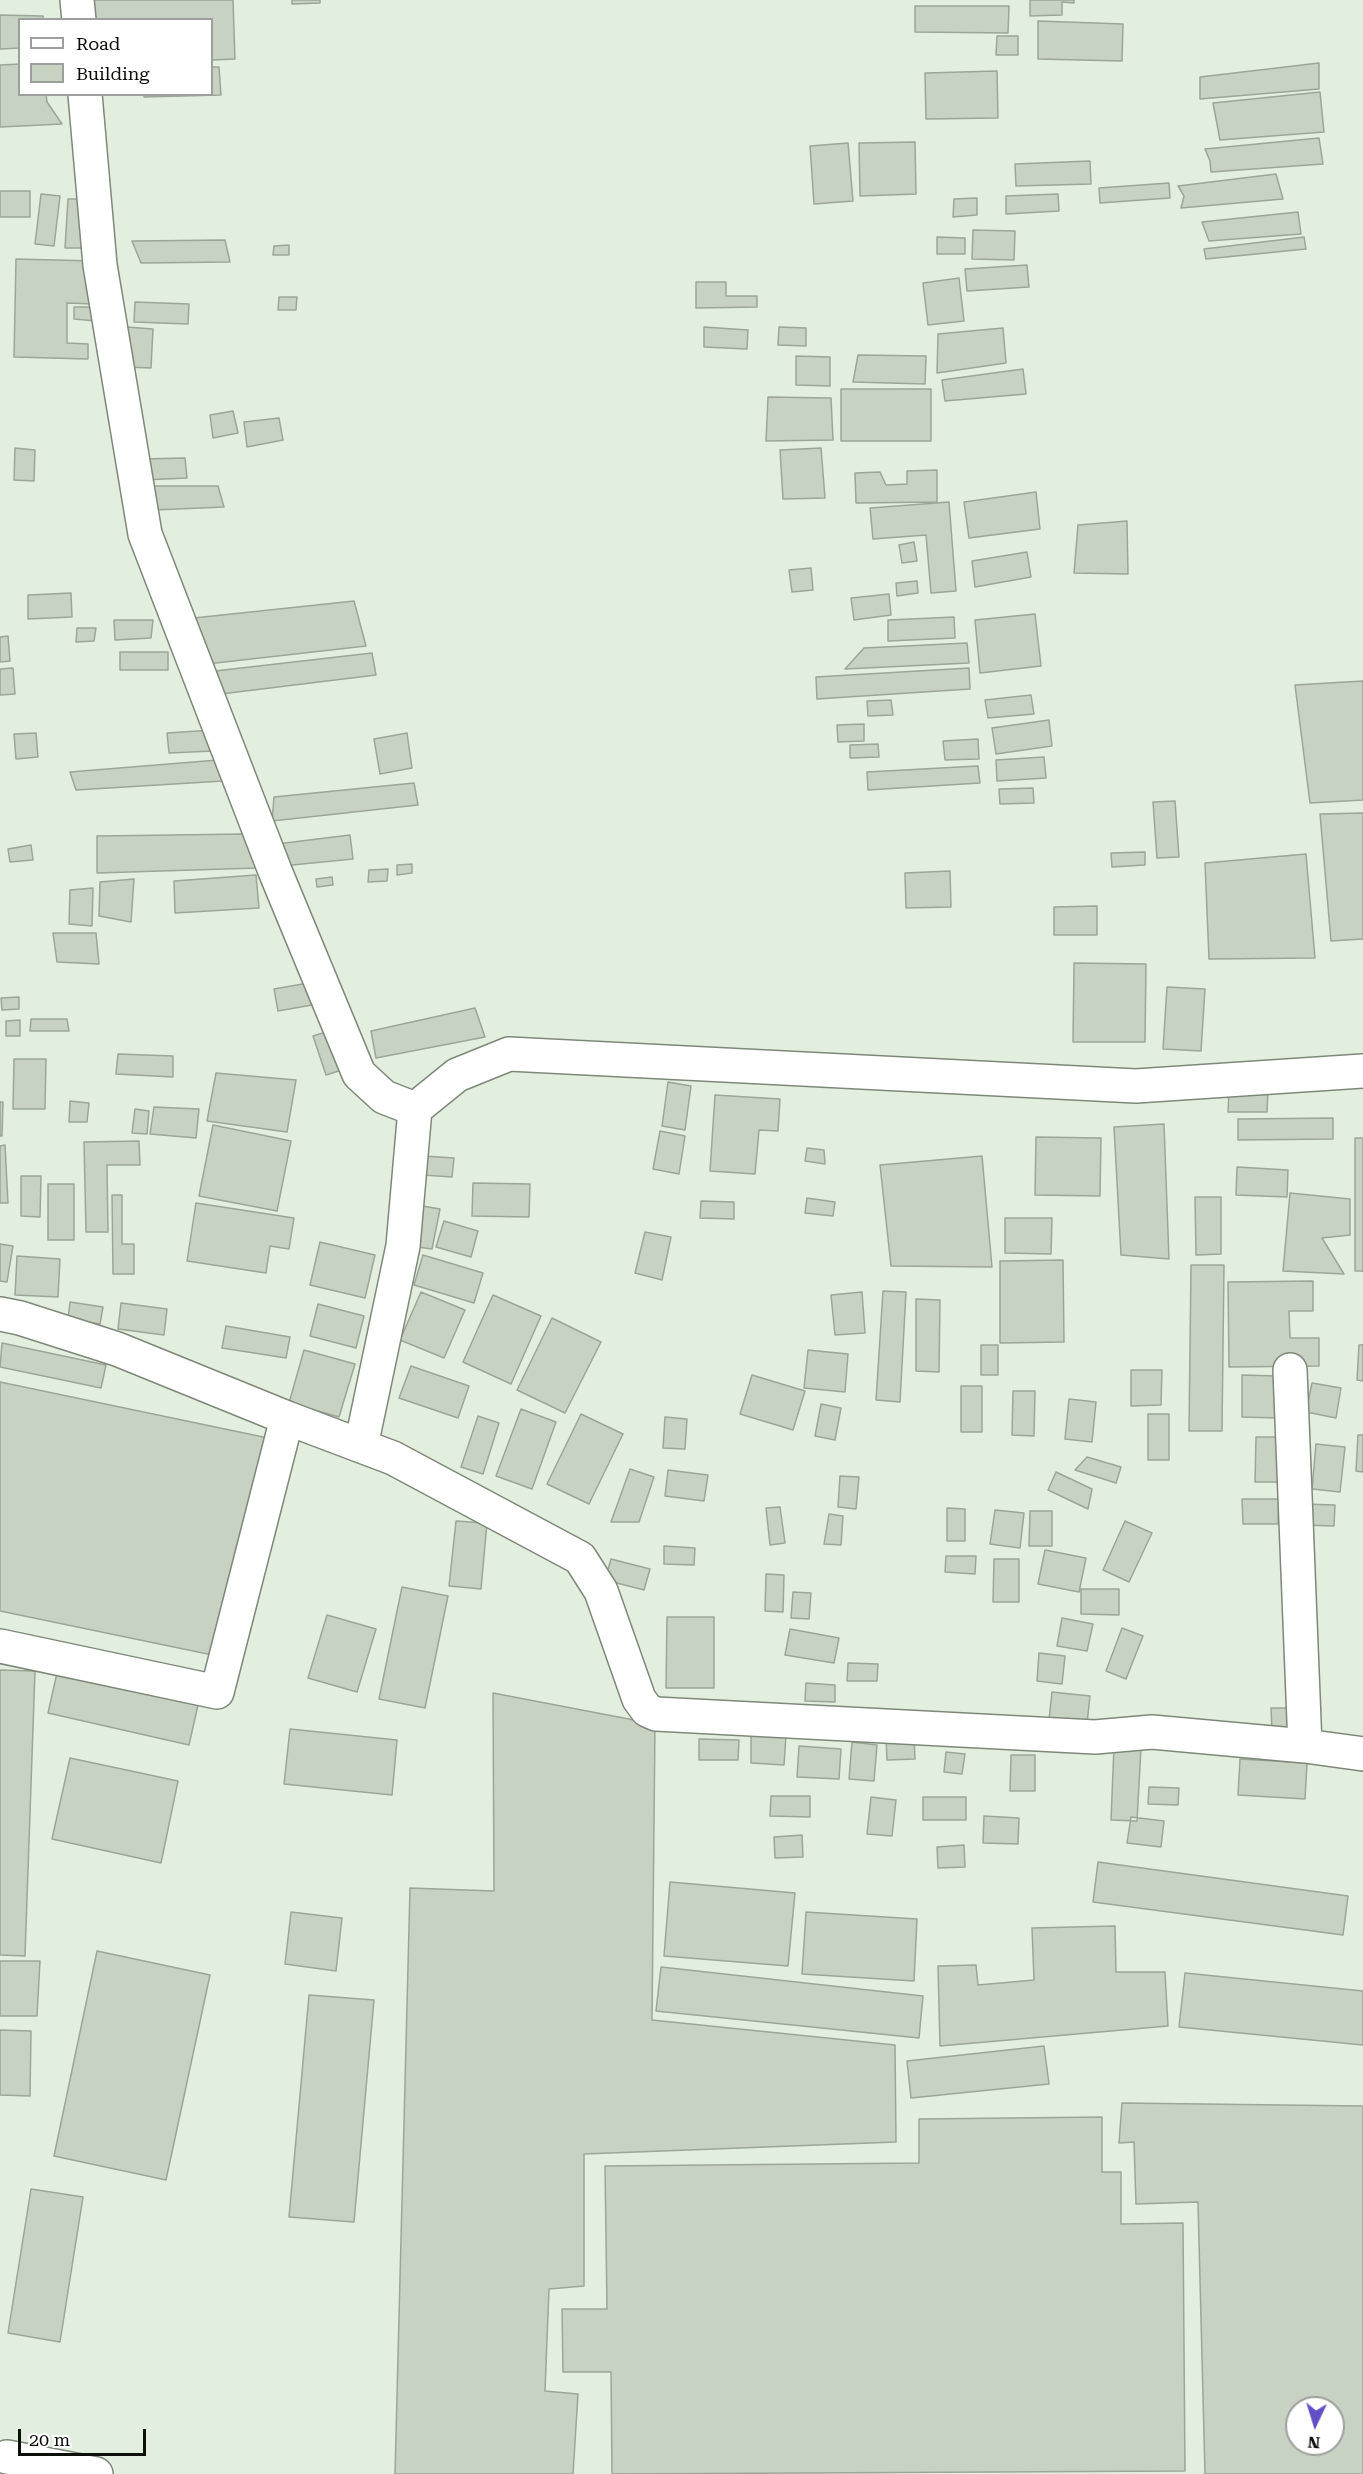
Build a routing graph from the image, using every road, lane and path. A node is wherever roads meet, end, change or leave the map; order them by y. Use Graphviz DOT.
graph roads {
  1 [pos="77,0"];
  2 [pos="79,18"];
  3 [pos="85,96"];
  4 [pos="1363,1071"];
  5 [pos="416,1109"];
  6 [pos="0,1314"];
  7 [pos="1290,1370"];
  8 [pos="287,1418"];
  9 [pos="361,1446"];
  10 [pos="0,1646"];
  11 [pos="1305,1746"];
  12 [pos="1363,1754"];
  13 [pos="7,2457"];
  14 [pos="96,2474"];
  1 -- 2 [label="street"];
  3 -- 5 [label="street"];
  4 -- 5 [label="street"];
  5 -- 9 [label="street"];
  6 -- 8 [label="street"];
  7 -- 11 [label="street"];
  8 -- 9 [label="street"];
  8 -- 10 [label="street"];
  9 -- 11 [label="street"];
  11 -- 12 [label="street"];
  13 -- 14 [label="street"];
}
